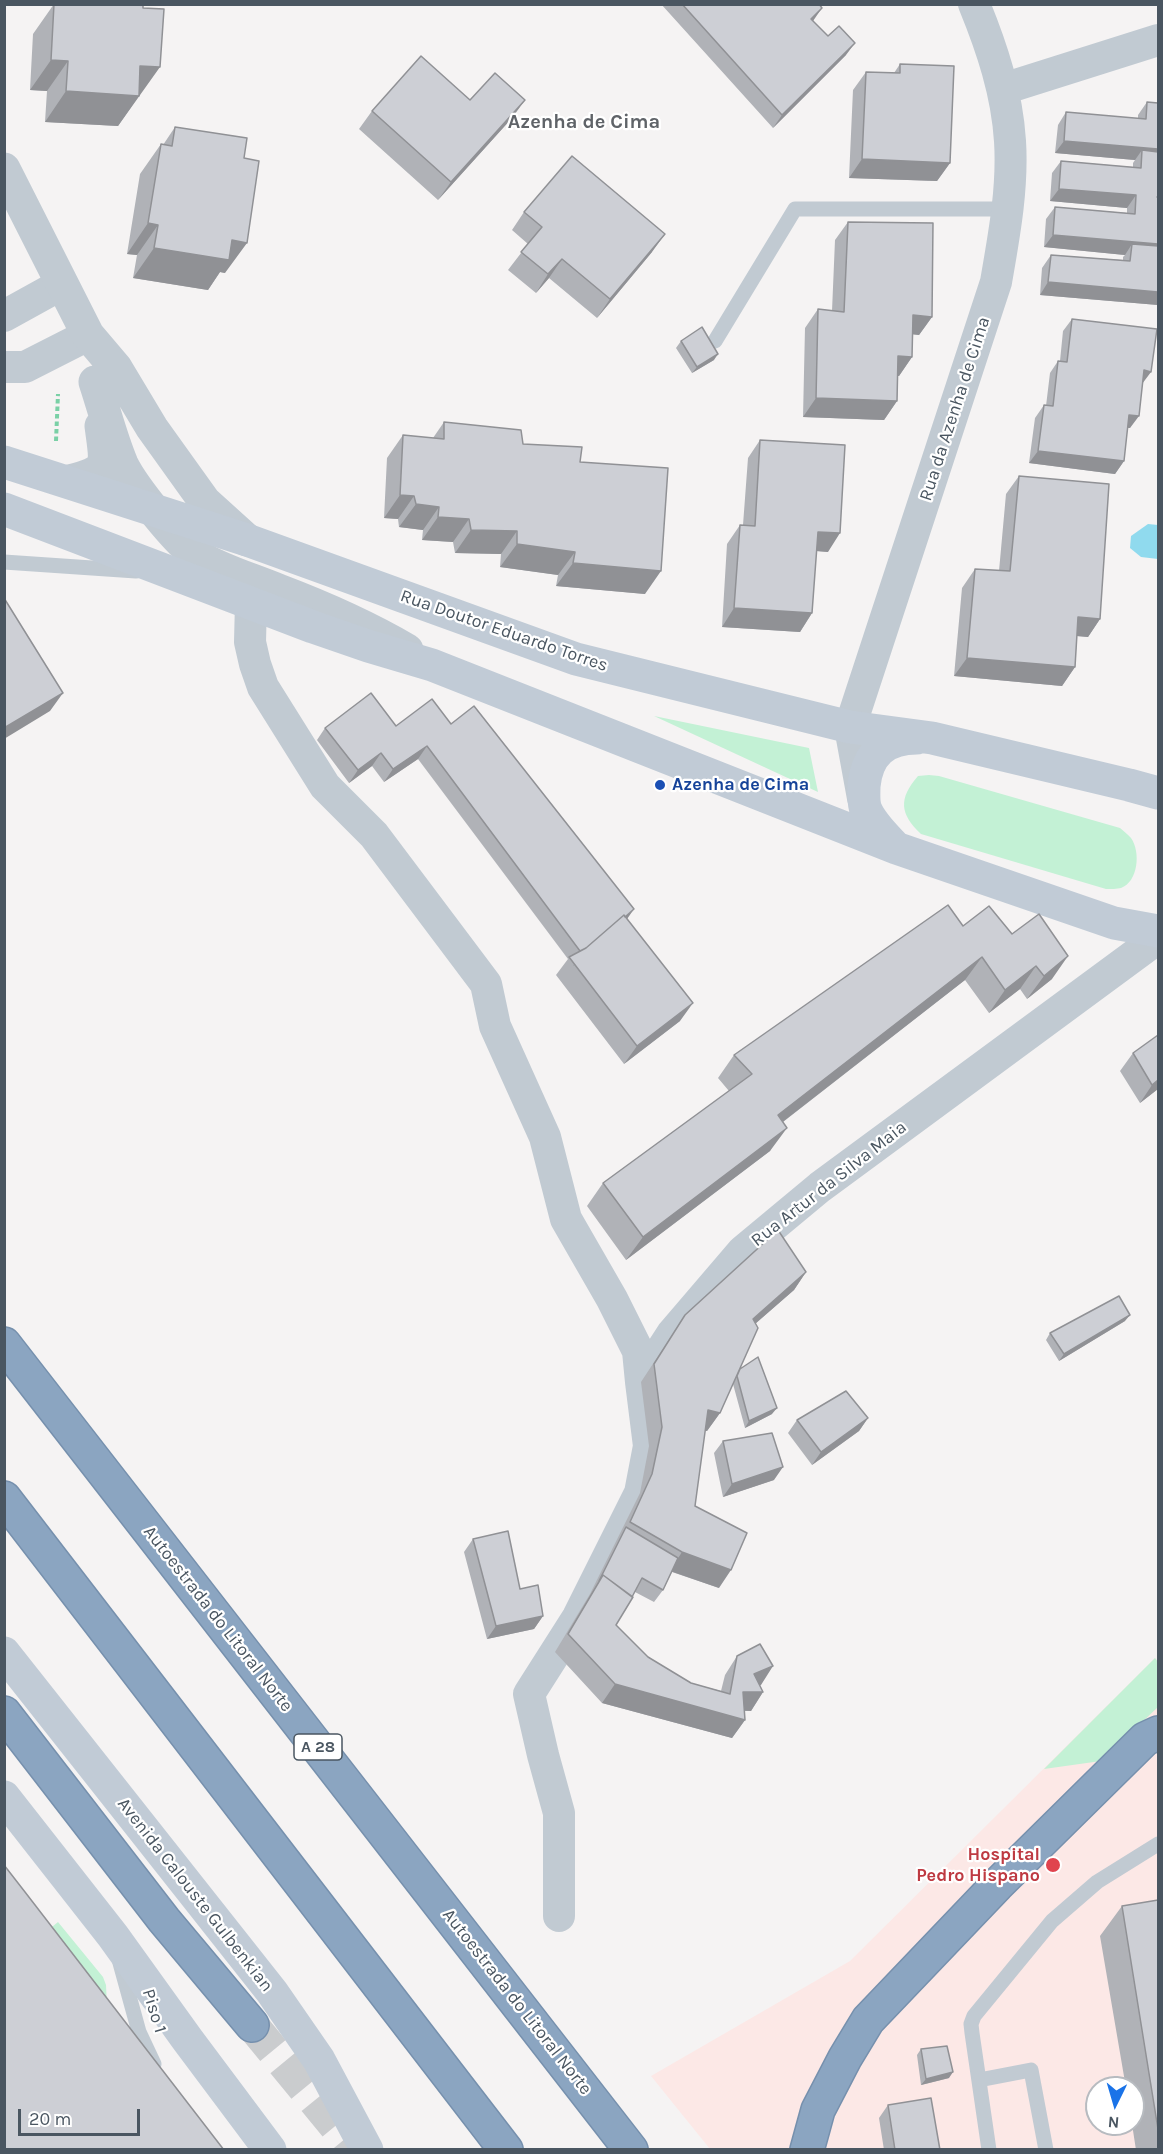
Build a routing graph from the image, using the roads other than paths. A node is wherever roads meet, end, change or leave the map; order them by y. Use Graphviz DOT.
graph roads {
  1 [pos="974,4"];
  2 [pos="1158,40"];
  3 [pos="1003,89"];
  4 [pos="4,169"];
  5 [pos="1007,209"];
  6 [pos="62,284"];
  7 [pos="4,316"];
  8 [pos="88,335"];
  9 [pos="715,341"];
  10 [pos="4,367"];
  11 [pos="95,382"];
  12 [pos="4,462"];
  13 [pos="69,481"];
  14 [pos="4,509"];
  15 [pos="154,510"];
  16 [pos="248,540"];
  17 [pos="4,562"];
  18 [pos="180,575"];
  19 [pos="251,602"];
  20 [pos="432,665"];
  21 [pos="850,727"];
  22 [pos="932,738"];
  23 [pos="1144,789"];
  24 [pos="1158,801"];
  25 [pos="865,808"];
  26 [pos="896,848"];
  27 [pos="1158,913"];
  28 [pos="1114,923"];
  29 [pos="1158,932"];
  30 [pos="1158,938"];
  31 [pos="4,1344"];
  32 [pos="641,1382"];
  33 [pos="4,1498"];
  34 [pos="4,1653"];
  35 [pos="4,1713"];
  36 [pos="1158,1733"];
  37 [pos="4,1797"];
  38 [pos="1158,1844"];
  39 [pos="559,1916"];
  40 [pos="113,1936"];
  41 [pos="252,2025"];
  42 [pos="160,2072"];
  43 [pos="979,2080"];
  44 [pos="270,2150"];
  45 [pos="367,2150"];
  46 [pos="506,2150"];
  47 [pos="631,2150"];
  48 [pos="807,2150"];
  49 [pos="989,2150"];
  50 [pos="1046,2150"];
  1 -- 3 [label="street, Rua da Azenha de Cima"];
  2 -- 3 [label="street"];
  3 -- 5 [label="street, Rua da Azenha de Cima"];
  4 -- 6 [label="street"];
  5 -- 9 [label="lane"];
  5 -- 21 [label="street, Rua da Azenha de Cima"];
  6 -- 7 [label="street"];
  6 -- 8 [label="street"];
  8 -- 10 [label="street"];
  8 -- 11 [label="street"];
  8 -- 16 [label="street"];
  11 -- 13 [label="street"];
  11 -- 15 [label="street"];
  12 -- 13 [label="main road, Rua Doutor Eduardo Torres"];
  13 -- 15 [label="main road, Rua Doutor Eduardo Torres"];
  14 -- 18 [label="main road, Rua Doutor Eduardo Torres"];
  15 -- 16 [label="main road, Rua Doutor Eduardo Torres"];
  15 -- 20 [label="street, Rua Doutor Eduardo Torres"];
  16 -- 21 [label="main road, Rua Doutor Eduardo Torres"];
  17 -- 18 [label="lane"];
  18 -- 19 [label="main road, Rua Doutor Eduardo Torres"];
  19 -- 20 [label="main road, Rua Doutor Eduardo Torres"];
  19 -- 32 [label="street"];
  20 -- 26 [label="main road, Rua Doutor Eduardo Torres"];
  21 -- 22 [label="main road, Rua Doutor Eduardo Torres"];
  21 -- 25 [label="street, Rua da Azenha de Cima"];
  22 -- 23 [label="main road, Rua Doutor Eduardo Torres"];
  22 -- 25 [label="main road, Rua Doutor Eduardo Torres"];
  23 -- 24 [label="main road, Rua Doutor Eduardo Torres"];
  25 -- 26 [label="main road, Rua Doutor Eduardo Torres"];
  26 -- 28 [label="main road, Rua Doutor Eduardo Torres"];
  27 -- 28 [label="main road, Rua Doutor Eduardo Torres"];
  28 -- 29 [label="main road, Rua Doutor Eduardo Torres"];
  30 -- 32 [label="street, Rua Artur da Silva Maia"];
  31 -- 47 [label="highway, Autoestrada do Litoral Norte / A 28"];
  32 -- 39 [label="street"];
  33 -- 46 [label="highway"];
  34 -- 45 [label="main road, Avenida Calouste Gulbenkian"];
  35 -- 41 [label="highway"];
  36 -- 48 [label="highway"];
  37 -- 40 [label="main road"];
  38 -- 43 [label="lane"];
  40 -- 42 [label="lane, Piso 1"];
  40 -- 44 [label="main road"];
  43 -- 49 [label="lane"];
  43 -- 50 [label="lane"];
}
